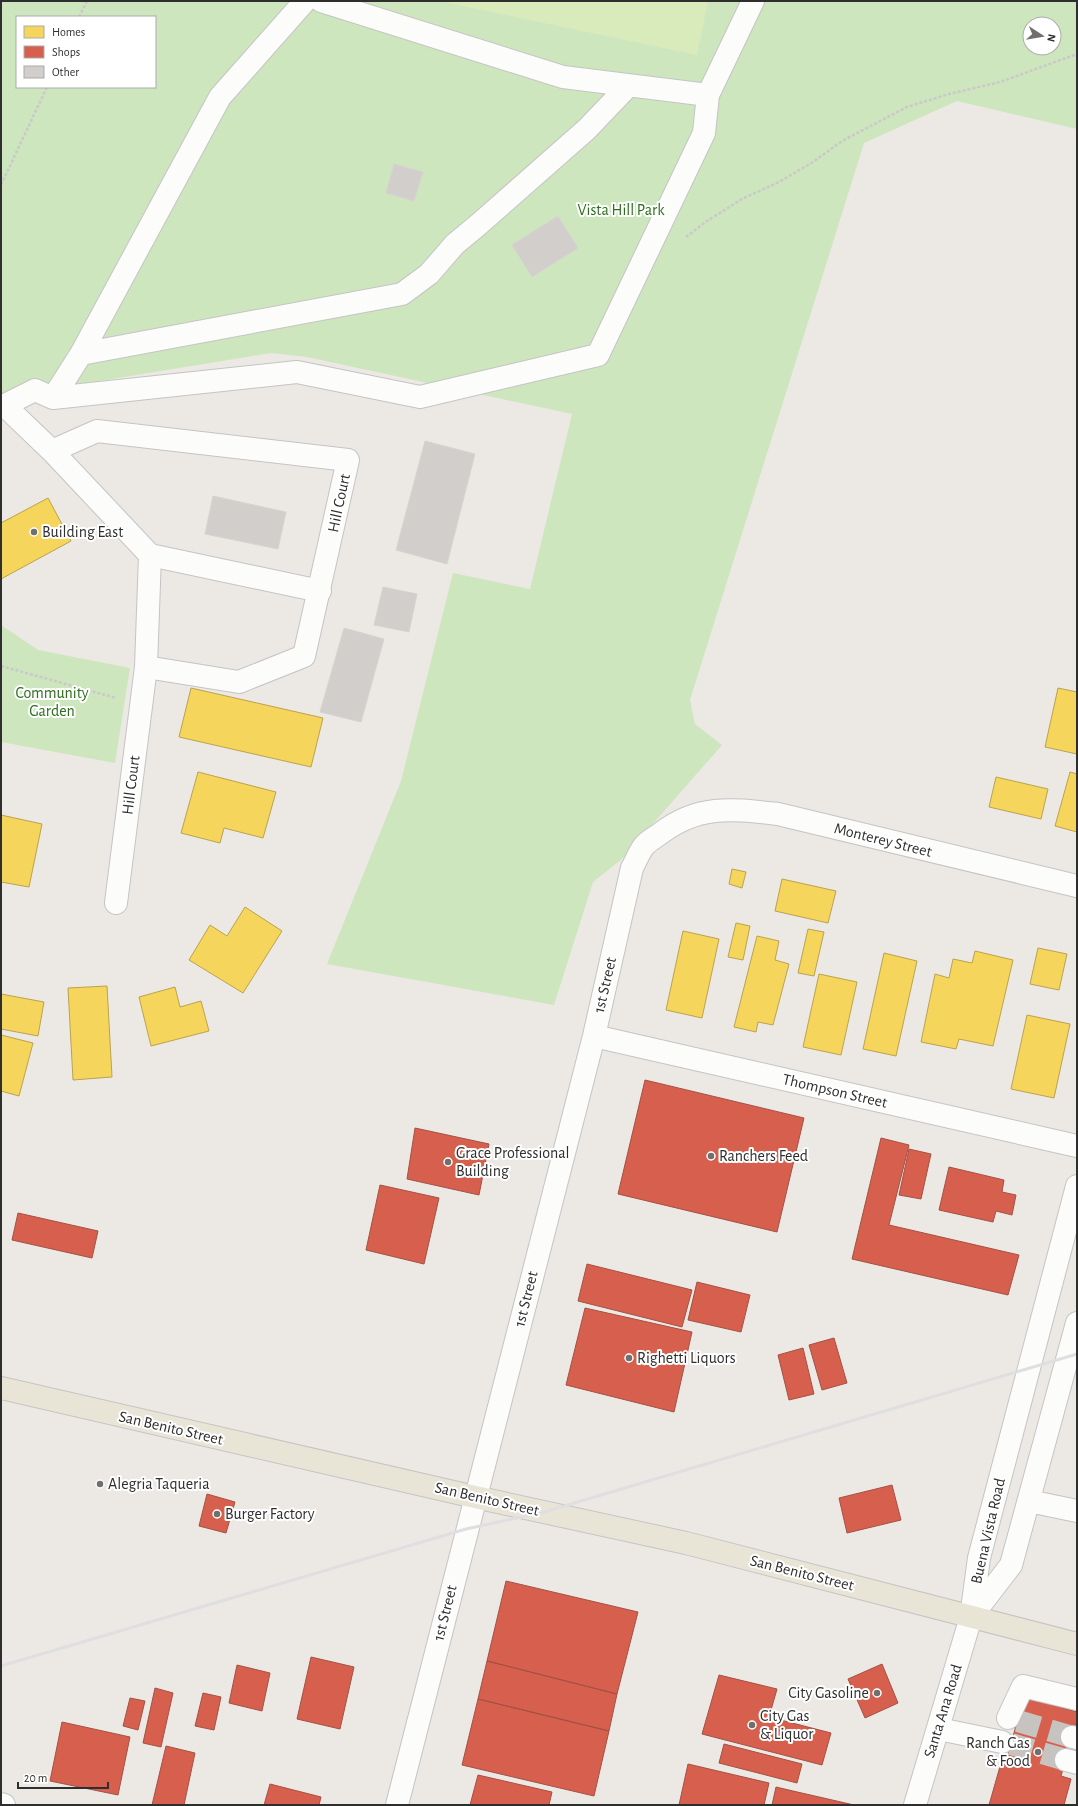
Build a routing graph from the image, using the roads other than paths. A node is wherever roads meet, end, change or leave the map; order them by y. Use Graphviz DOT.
graph roads {
  1 [pos="305,1"];
  2 [pos="320,1"];
  3 [pos="753,1"];
  4 [pos="628,85"];
  5 [pos="708,95"];
  6 [pos="81,354"];
  7 [pos="53,398"];
  8 [pos="3,406"];
  9 [pos="52,451"];
  10 [pos="150,555"];
  11 [pos="320,591"];
  12 [pos="146,666"];
  13 [pos="688,817"];
  14 [pos="1077,886"];
  15 [pos="116,903"];
  16 [pos="594,1036"];
  17 [pos="1077,1146"];
  18 [pos="1077,1186"];
  19 [pos="1077,1323"];
  20 [pos="1,1388"];
  21 [pos="475,1497"];
  22 [pos="1029,1500"];
  23 [pos="1077,1511"];
  24 [pos="971,1616"];
  25 [pos="1077,1644"];
  26 [pos="1077,1699"];
  27 [pos="939,1729"];
  28 [pos="1,1804"];
  29 [pos="4,1805"];
  30 [pos="397,1805"];
  31 [pos="915,1805"];
  1 -- 6 [label="street"];
  2 -- 4 [label="street"];
  3 -- 5 [label="street"];
  4 -- 5 [label="street"];
  4 -- 6 [label="street"];
  5 -- 7 [label="street"];
  6 -- 7 [label="street"];
  7 -- 8 [label="street"];
  8 -- 9 [label="street"];
  9 -- 10 [label="street"];
  9 -- 11 [label="street, Hill Court"];
  10 -- 11 [label="street"];
  10 -- 12 [label="street, Hill Court"];
  11 -- 12 [label="street, Hill Court"];
  12 -- 15 [label="street, Hill Court"];
  13 -- 14 [label="street, Monterey Street"];
  13 -- 16 [label="street, 1st Street"];
  16 -- 17 [label="street, Thompson Street"];
  16 -- 21 [label="street, 1st Street"];
  18 -- 24 [label="street, Buena Vista Road"];
  19 -- 22 [label="street, Buena Vista Road"];
  20 -- 21 [label="main road, San Benito Street"];
  21 -- 24 [label="main road, San Benito Street"];
  21 -- 30 [label="street, 1st Street"];
  22 -- 23 [label="street"];
  22 -- 24 [label="street, Buena Vista Road"];
  24 -- 25 [label="main road, San Benito Street"];
  24 -- 27 [label="street, Santa Ana Road"];
  26 -- 27 [label="street"];
  27 -- 31 [label="street, Santa Ana Road"];
  28 -- 29 [label="street"];
}
